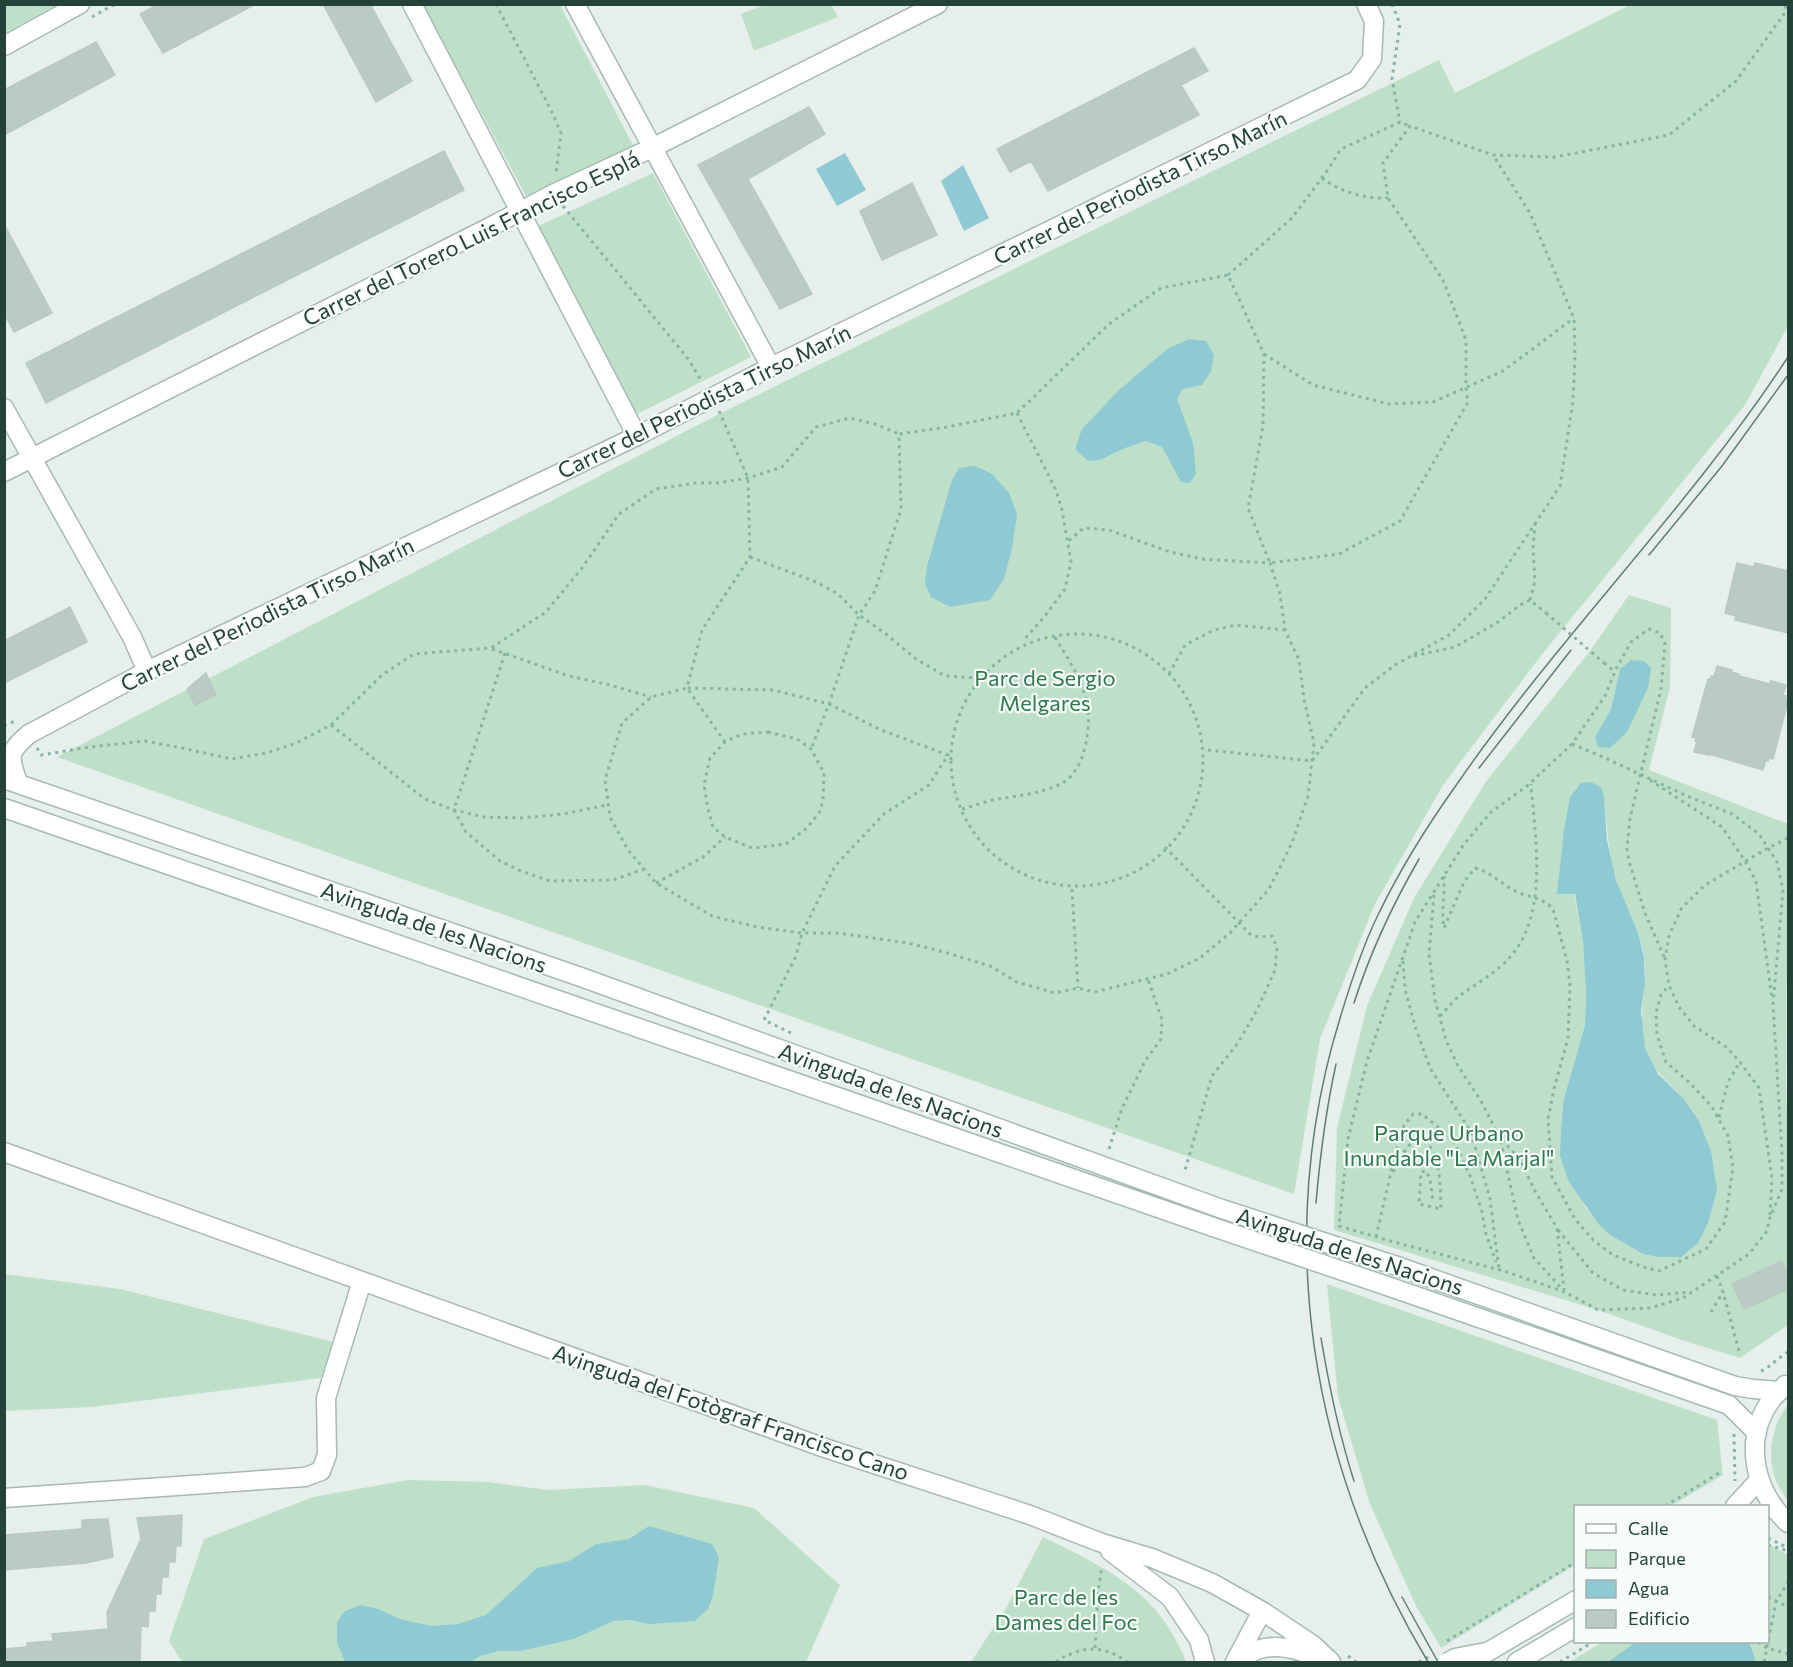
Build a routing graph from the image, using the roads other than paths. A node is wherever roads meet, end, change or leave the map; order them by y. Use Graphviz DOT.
graph roads {
  1 [pos="80,4"];
  2 [pos="412,4"];
  3 [pos="575,4"];
  4 [pos="938,4"];
  5 [pos="1366,4"];
  6 [pos="4,46"];
  7 [pos="652,148"];
  8 [pos="520,212"];
  9 [pos="771,367"];
  10 [pos="4,408"];
  11 [pos="637,436"];
  12 [pos="32,458"];
  13 [pos="4,472"];
  14 [pos="147,670"];
  15 [pos="11,781"];
  16 [pos="4,807"];
  17 [pos="4,1152"];
  18 [pos="362,1281"];
  19 [pos="1784,1386"];
  20 [pos="1757,1433"];
  21 [pos="1759,1480"];
  22 [pos="4,1498"];
  23 [pos="1736,1505"];
  24 [pos="1778,1518"];
  25 [pos="1099,1542"];
  26 [pos="1574,1601"];
  27 [pos="1262,1611"];
  28 [pos="1574,1628"];
  29 [pos="1486,1653"];
  30 [pos="1205,1662"];
  31 [pos="1235,1662"];
  32 [pos="1329,1662"];
  33 [pos="1448,1662"];
  34 [pos="1470,1662"];
  35 [pos="1517,1662"];
  1 -- 6 [label="street"];
  2 -- 8 [label="street"];
  3 -- 7 [label="street"];
  4 -- 7 [label="street, Carrer del Torero Luis Francisco Esplá"];
  5 -- 9 [label="street, Carrer del Periodista Tirso Marín"];
  7 -- 8 [label="street, Carrer del Torero Luis Francisco Esplá"];
  7 -- 9 [label="street"];
  8 -- 11 [label="street"];
  8 -- 12 [label="street, Carrer del Torero Luis Francisco Esplá"];
  9 -- 11 [label="street, Carrer del Periodista Tirso Marín"];
  10 -- 12 [label="street"];
  11 -- 14 [label="street, Carrer del Periodista Tirso Marín"];
  12 -- 13 [label="street, Carrer del Torero Luis Francisco Esplá"];
  12 -- 14 [label="street"];
  14 -- 15 [label="street, Carrer del Periodista Tirso Marín"];
  15 -- 19 [label="street, Avinguda de les Nacions, bridge"];
  16 -- 20 [label="street, Avinguda de les Nacions, bridge"];
  17 -- 18 [label="street, Avinguda del Fotògraf Francisco Cano"];
  18 -- 22 [label="street"];
  18 -- 25 [label="street, Avinguda del Fotògraf Francisco Cano"];
  19 -- 20 [label="street"];
  20 -- 21 [label="street"];
  21 -- 23 [label="street"];
  21 -- 24 [label="street"];
  25 -- 27 [label="street, Avinguda del Fotògraf Francisco Cano"];
  25 -- 30 [label="street, Avinguda del Fotògraf Francisco Cano"];
  26 -- 29 [label="street"];
  27 -- 31 [label="street, Avinguda del Fotògraf Francisco Cano"];
  27 -- 32 [label="street, Avinguda del Fotògraf Francisco Cano"];
  28 -- 35 [label="street"];
  29 -- 33 [label="street, bridge"];
  29 -- 34 [label="street, bridge"];
  31 -- 32 [label="street, Avinguda del Fotògraf Francisco Cano"];
}
